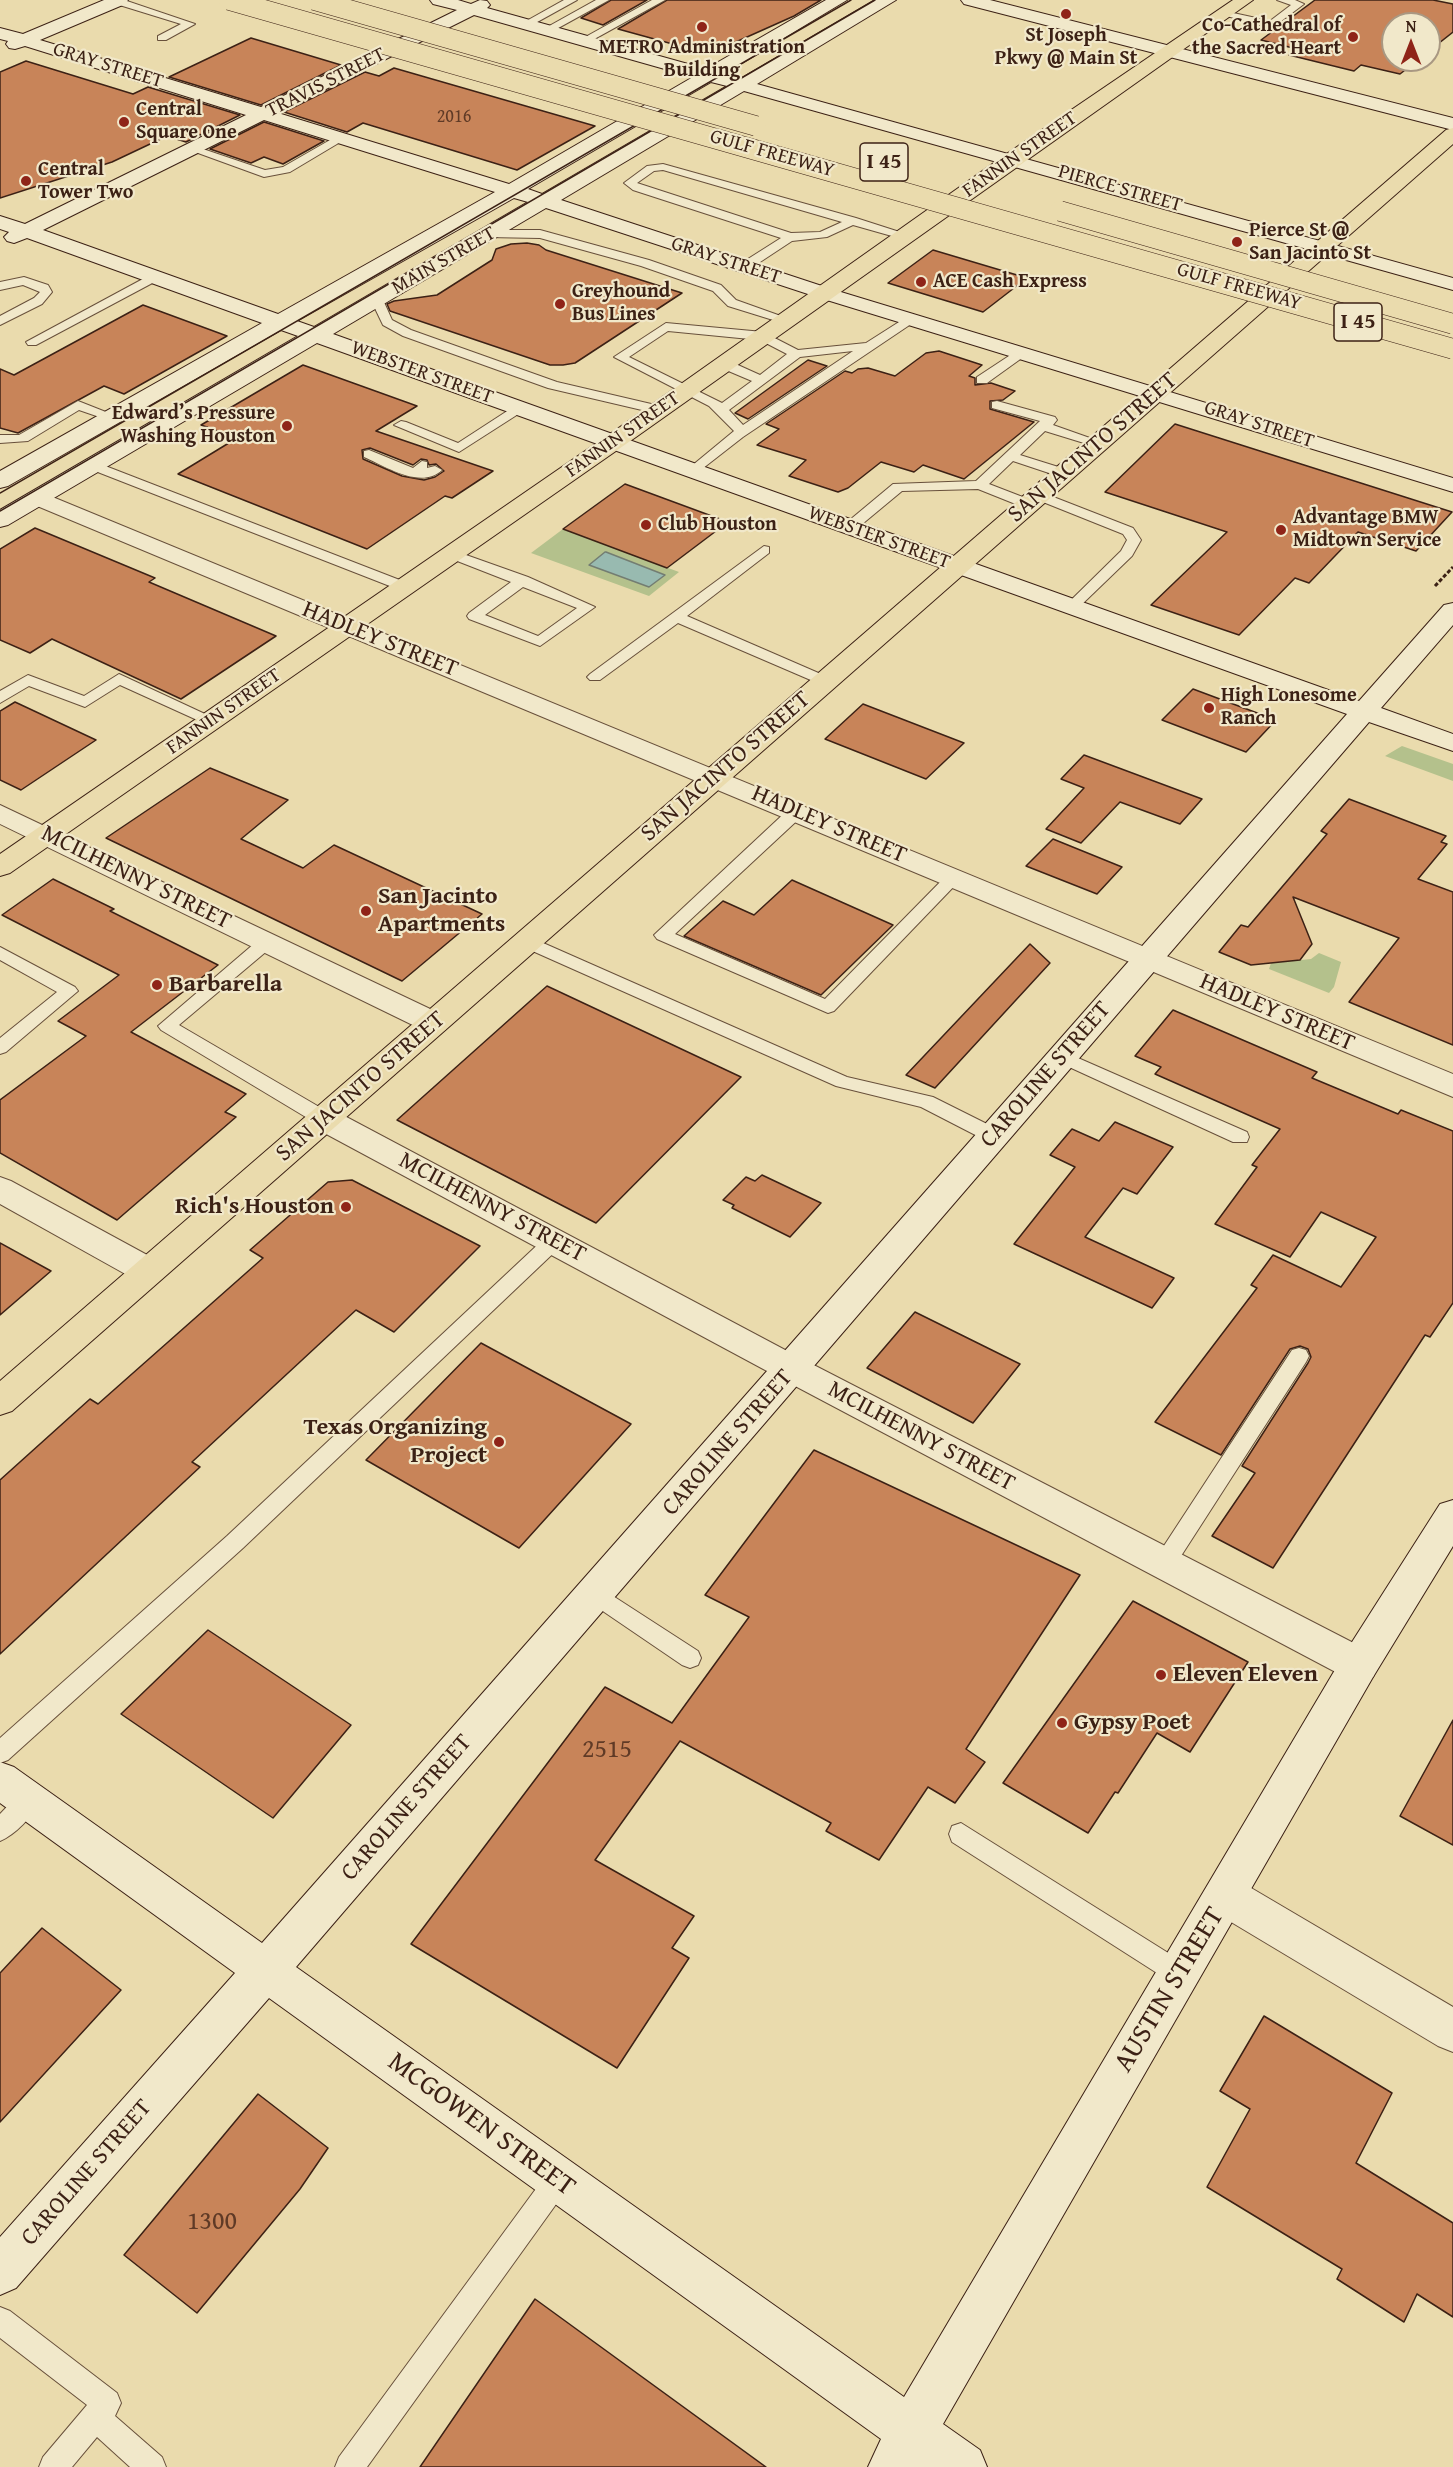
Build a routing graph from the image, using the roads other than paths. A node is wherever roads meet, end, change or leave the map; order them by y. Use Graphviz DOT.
graph roads {
  1 [pos="118,0"];
  2 [pos="229,0"];
  3 [pos="315,0"];
  4 [pos="439,0"];
  5 [pos="490,0"];
  6 [pos="572,0"];
  7 [pos="604,0"];
  8 [pos="660,0"];
  9 [pos="838,0"];
  10 [pos="887,0"];
  11 [pos="970,0"];
  12 [pos="1244,0"];
  13 [pos="1282,0"];
  14 [pos="472,9"];
  15 [pos="1224,14"];
  16 [pos="526,24"];
  17 [pos="547,30"];
  18 [pos="0,33"];
  19 [pos="162,38"];
  20 [pos="585,40"];
  21 [pos="24,41"];
  22 [pos="1173,50"];
  23 [pos="0,51"];
  24 [pos="711,75"];
  25 [pos="745,84"];
  26 [pos="264,114"];
  27 [pos="1453,124"];
  28 [pos="772,130"];
  29 [pos="1453,134"];
  30 [pos="341,138"];
  31 [pos="193,149"];
  32 [pos="1012,159"];
  33 [pos="944,179"];
  34 [pos="511,191"];
  35 [pos="999,195"];
  36 [pos="545,201"];
  37 [pos="1041,206"];
  38 [pos="852,220"];
  39 [pos="0,222"];
  40 [pos="25,231"];
  41 [pos="490,234"];
  42 [pos="906,236"];
  43 [pos="790,237"];
  44 [pos="0,244"];
  45 [pos="1320,247"];
  46 [pos="744,267"];
  47 [pos="154,277"];
  48 [pos="1453,284"];
  49 [pos="0,286"];
  50 [pos="824,293"];
  51 [pos="377,300"];
  52 [pos="910,319"];
  53 [pos="0,321"];
  54 [pos="280,321"];
  55 [pos="786,321"];
  56 [pos="1453,324"];
  57 [pos="318,335"];
  58 [pos="764,336"];
  59 [pos="32,342"];
  60 [pos="867,346"];
  61 [pos="1453,349"];
  62 [pos="1021,352"];
  63 [pos="796,354"];
  64 [pos="724,364"];
  65 [pos="761,380"];
  66 [pos="982,380"];
  67 [pos="687,390"];
  68 [pos="1155,392"];
  69 [pos="997,405"];
  70 [pos="518,408"];
  71 [pos="659,410"];
  72 [pos="721,410"];
  73 [pos="114,418"];
  74 [pos="401,425"];
  75 [pos="1043,426"];
  76 [pos="742,431"];
  77 [pos="0,439"];
  78 [pos="612,443"];
  79 [pos="1097,443"];
  80 [pos="369,454"];
  81 [pos="1011,456"];
  82 [pos="95,466"];
  83 [pos="425,470"];
  84 [pos="693,472"];
  85 [pos="1063,473"];
  86 [pos="0,481"];
  87 [pos="980,485"];
  88 [pos="1453,485"];
  89 [pos="38,498"];
  90 [pos="1033,499"];
  91 [pos="0,520"];
  92 [pos="850,527"];
  93 [pos="764,550"];
  94 [pos="452,554"];
  95 [pos="957,566"];
  96 [pos="523,580"];
  97 [pos="405,587"];
  98 [pos="1072,606"];
  99 [pos="1452,613"];
  100 [pos="677,617"];
  101 [pos="348,626"];
  102 [pos="595,677"];
  103 [pos="825,681"];
  104 [pos="0,698"];
  105 [pos="1364,711"];
  106 [pos="212,721"];
  107 [pos="1453,743"];
  108 [pos="714,777"];
  109 [pos="796,812"];
  110 [pos="0,813"];
  111 [pos="47,835"];
  112 [pos="0,867"];
  113 [pos="954,878"];
  114 [pos="268,941"];
  115 [pos="525,941"];
  116 [pos="0,953"];
  117 [pos="1147,959"];
  118 [pos="434,1023"];
  119 [pos="0,1048"];
  120 [pos="1062,1057"];
  121 [pos="1453,1086"];
  122 [pos="326,1120"];
  123 [pos="994,1136"];
  124 [pos="1240,1137"];
  125 [pos="0,1189"];
  126 [pos="554,1241"];
  127 [pos="148,1271"];
  128 [pos="1299,1356"];
  129 [pos="792,1369"];
  130 [pos="0,1401"];
  131 [pos="1452,1521"];
  132 [pos="1164,1564"];
  133 [pos="596,1594"];
  134 [pos="690,1658"];
  135 [pos="1359,1665"];
  136 [pos="0,1753"];
  137 [pos="14,1791"];
  138 [pos="0,1830"];
  139 [pos="961,1834"];
  140 [pos="1226,1896"];
  141 [pos="265,1970"];
  142 [pos="1180,1974"];
  143 [pos="1453,2031"];
  144 [pos="558,2180"];
  145 [pos="0,2272"];
  146 [pos="0,2321"];
  147 [pos="95,2417"];
  148 [pos="902,2450"];
  149 [pos="53,2467"];
  150 [pos="152,2467"];
  151 [pos="349,2467"];
  152 [pos="963,2467"];
  1 -- 19 [label="lane"];
  1 -- 21 [label="main road"];
  2 -- 61 [label="main road, GULF FREEWAY / I 45, bridge"];
  3 -- 28 [label="main road, GULF FREEWAY, bridge"];
  4 -- 14 [label="main road, PIERCE STREET"];
  5 -- 14 [label="main road, TRAVIS STREET"];
  6 -- 16 [label="lane"];
  7 -- 17 [label="lane"];
  8 -- 20 [label="lane"];
  9 -- 24 [label="main road, MAIN STREET"];
  10 -- 25 [label="main road, MAIN STREET"];
  11 -- 22 [label="main road"];
  12 -- 15 [label="main road, FANNIN STREET"];
  13 -- 15 [label="lane"];
  14 -- 16 [label="main road, PIERCE STREET"];
  14 -- 26 [label="main road, TRAVIS STREET"];
  15 -- 22 [label="main road, FANNIN STREET"];
  16 -- 17 [label="main road, PIERCE STREET"];
  17 -- 20 [label="main road, PIERCE STREET"];
  18 -- 21 [label="main road, GRAY STREET"];
  20 -- 24 [label="main road, PIERCE STREET"];
  21 -- 23 [label="main road"];
  21 -- 26 [label="main road, GRAY STREET"];
  22 -- 27 [label="main road"];
  22 -- 32 [label="main road, FANNIN STREET"];
  24 -- 25 [label="main road, PIERCE STREET"];
  24 -- 34 [label="main road, MAIN STREET"];
  25 -- 32 [label="main road, PIERCE STREET"];
  25 -- 36 [label="main road, MAIN STREET"];
  26 -- 30 [label="main road, GRAY STREET"];
  26 -- 31 [label="main road, TRAVIS STREET"];
  29 -- 45 [label="main road, SAN JACINTO STREET"];
  30 -- 31 [label="lane"];
  30 -- 34 [label="main road, GRAY STREET"];
  31 -- 40 [label="main road, TRAVIS STREET"];
  32 -- 42 [label="main road, FANNIN STREET"];
  32 -- 45 [label="main road, PIERCE STREET"];
  33 -- 35 [label="main road, I 45"];
  34 -- 36 [label="main road, GRAY STREET"];
  34 -- 54 [label="main road, MAIN STREET"];
  36 -- 41 [label="main road, MAIN STREET"];
  36 -- 46 [label="main road, GRAY STREET"];
  37 -- 56 [label="main road, GULF FREEWAY / I 45, bridge"];
  38 -- 42 [label="lane"];
  38 -- 43 [label="lane"];
  38 -- 43 [label="lane"];
  39 -- 40 [label="main road, WEBSTER STREET"];
  40 -- 44 [label="main road, TRAVIS STREET"];
  40 -- 47 [label="main road, WEBSTER STREET"];
  41 -- 51 [label="main road, MAIN STREET"];
  41 -- 55 [label="lane"];
  42 -- 50 [label="main road, FANNIN STREET"];
  43 -- 46 [label="lane"];
  45 -- 48 [label="main road, PIERCE STREET"];
  45 -- 68 [label="main road, SAN JACINTO STREET"];
  46 -- 50 [label="main road, GRAY STREET"];
  47 -- 54 [label="main road, WEBSTER STREET"];
  47 -- 59 [label="lane"];
  49 -- 53 [label="lane"];
  50 -- 52 [label="main road, GRAY STREET"];
  50 -- 55 [label="main road, FANNIN STREET"];
  51 -- 57 [label="main road, MAIN STREET"];
  51 -- 71 [label="lane"];
  52 -- 60 [label="lane"];
  52 -- 62 [label="main road, GRAY STREET"];
  54 -- 57 [label="main road, WEBSTER STREET"];
  54 -- 73 [label="main road, MAIN STREET"];
  55 -- 58 [label="main road, FANNIN STREET"];
  57 -- 70 [label="main road, WEBSTER STREET"];
  57 -- 82 [label="main road, MAIN STREET"];
  58 -- 63 [label="lane"];
  58 -- 64 [label="main road, FANNIN STREET"];
  58 -- 67 [label="lane"];
  60 -- 63 [label="lane"];
  60 -- 76 [label="lane"];
  62 -- 66 [label="lane"];
  62 -- 68 [label="main road, GRAY STREET"];
  63 -- 65 [label="lane"];
  64 -- 65 [label="lane"];
  64 -- 67 [label="main road, FANNIN STREET"];
  65 -- 72 [label="lane"];
  67 -- 71 [label="main road, FANNIN STREET"];
  67 -- 72 [label="lane"];
  68 -- 79 [label="main road, SAN JACINTO STREET"];
  68 -- 88 [label="main road, GRAY STREET"];
  69 -- 75 [label="lane"];
  70 -- 74 [label="lane"];
  70 -- 78 [label="main road, WEBSTER STREET"];
  71 -- 78 [label="main road, FANNIN STREET"];
  72 -- 76 [label="lane"];
  73 -- 77 [label="lane"];
  73 -- 86 [label="main road, MAIN STREET"];
  75 -- 79 [label="lane"];
  75 -- 81 [label="lane"];
  76 -- 84 [label="lane"];
  78 -- 84 [label="main road, WEBSTER STREET"];
  78 -- 94 [label="main road, FANNIN STREET"];
  79 -- 85 [label="main road, SAN JACINTO STREET"];
  80 -- 83 [label="lane"];
  81 -- 85 [label="lane"];
  81 -- 87 [label="lane"];
  82 -- 89 [label="main road, MAIN STREET"];
  82 -- 97 [label="lane"];
  84 -- 92 [label="main road, WEBSTER STREET"];
  85 -- 90 [label="main road, SAN JACINTO STREET"];
  87 -- 90 [label="lane"];
  87 -- 92 [label="lane"];
  89 -- 91 [label="main road, MAIN STREET"];
  89 -- 101 [label="main road, HADLEY STREET"];
  90 -- 95 [label="main road, SAN JACINTO STREET"];
  90 -- 98 [label="lane"];
  92 -- 95 [label="main road, WEBSTER STREET"];
  93 -- 100 [label="lane"];
  94 -- 96 [label="lane"];
  94 -- 97 [label="main road, FANNIN STREET"];
  95 -- 98 [label="main road, WEBSTER STREET"];
  95 -- 103 [label="main road, SAN JACINTO STREET"];
  96 -- 96 [label="lane"];
  97 -- 101 [label="main road, FANNIN STREET"];
  98 -- 105 [label="main road, WEBSTER STREET"];
  99 -- 105 [label="main road, CAROLINE STREET"];
  100 -- 102 [label="lane"];
  100 -- 103 [label="lane"];
  101 -- 106 [label="main road, FANNIN STREET"];
  101 -- 108 [label="main road, HADLEY STREET"];
  103 -- 108 [label="main road, SAN JACINTO STREET"];
  104 -- 106 [label="lane"];
  105 -- 107 [label="main road, WEBSTER STREET"];
  105 -- 117 [label="main road, CAROLINE STREET"];
  106 -- 111 [label="main road, FANNIN STREET"];
  108 -- 109 [label="main road, HADLEY STREET"];
  108 -- 115 [label="main road, SAN JACINTO STREET"];
  109 -- 113 [label="main road, HADLEY STREET"];
  109 -- 113 [label="lane"];
  110 -- 111 [label="main road, MCILHENNY STREET"];
  111 -- 112 [label="main road, FANNIN STREET"];
  111 -- 114 [label="main road, MCILHENNY STREET"];
  113 -- 117 [label="main road, HADLEY STREET"];
  114 -- 118 [label="main road, MCILHENNY STREET"];
  114 -- 122 [label="lane"];
  115 -- 118 [label="main road, SAN JACINTO STREET"];
  115 -- 123 [label="lane"];
  116 -- 119 [label="lane"];
  117 -- 120 [label="main road, CAROLINE STREET"];
  117 -- 121 [label="main road, HADLEY STREET"];
  118 -- 122 [label="main road, SAN JACINTO STREET"];
  120 -- 123 [label="main road, CAROLINE STREET"];
  120 -- 124 [label="lane"];
  122 -- 126 [label="main road, MCILHENNY STREET"];
  122 -- 127 [label="main road, SAN JACINTO STREET"];
  123 -- 129 [label="main road, CAROLINE STREET"];
  125 -- 127 [label="main road"];
  126 -- 129 [label="main road, MCILHENNY STREET"];
  126 -- 136 [label="lane"];
  127 -- 130 [label="main road, SAN JACINTO STREET"];
  128 -- 132 [label="lane"];
  129 -- 132 [label="main road, MCILHENNY STREET"];
  129 -- 133 [label="main road, CAROLINE STREET"];
  131 -- 135 [label="main road, AUSTIN STREET"];
  132 -- 135 [label="main road, MCILHENNY STREET"];
  133 -- 134 [label="lane"];
  133 -- 141 [label="main road, CAROLINE STREET"];
  135 -- 140 [label="main road, AUSTIN STREET"];
  137 -- 138 [label="lane"];
  137 -- 141 [label="main road, MCGOWEN STREET"];
  139 -- 142 [label="lane"];
  140 -- 142 [label="main road, AUSTIN STREET"];
  140 -- 143 [label="main road"];
  141 -- 144 [label="main road, MCGOWEN STREET"];
  141 -- 145 [label="main road, CAROLINE STREET"];
  142 -- 148 [label="main road, AUSTIN STREET"];
  144 -- 148 [label="main road, MCGOWEN STREET"];
  144 -- 151 [label="lane"];
  146 -- 147 [label="lane"];
  147 -- 149 [label="lane"];
  147 -- 150 [label="lane"];
  148 -- 152 [label="main road, MCGOWEN STREET"];
}
